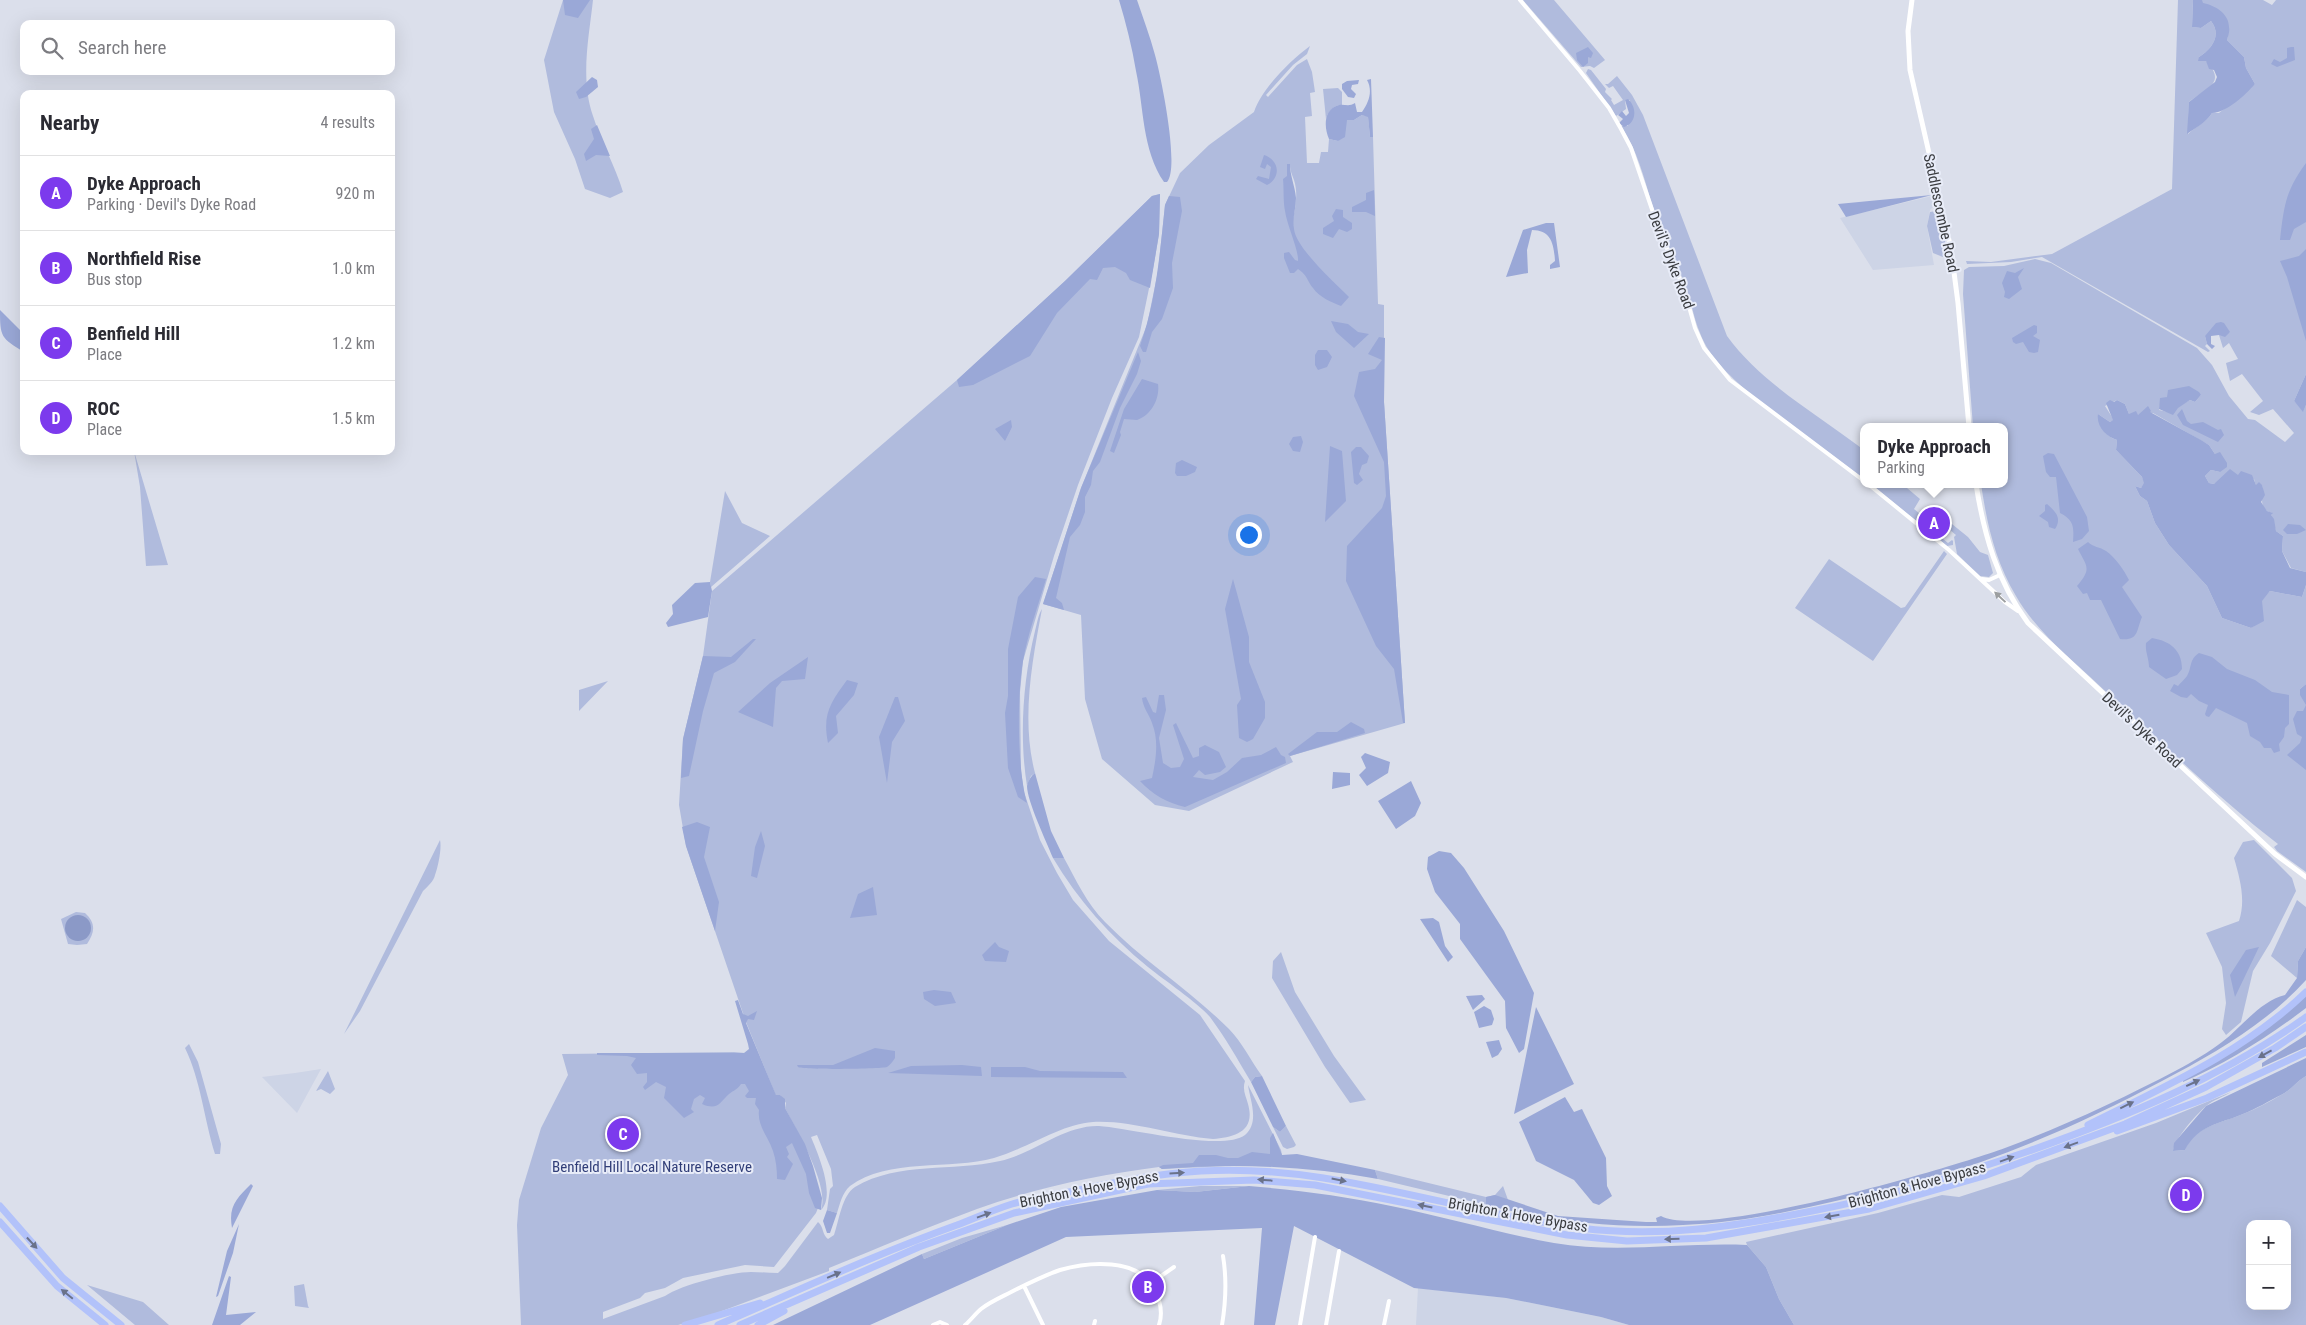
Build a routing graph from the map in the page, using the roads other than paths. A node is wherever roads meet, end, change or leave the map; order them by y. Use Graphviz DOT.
graph roads {
  1 [pos="1520,0"];
  2 [pos="1912,0"];
  3 [pos="1969,423"];
  4 [pos="1860,478"];
  5 [pos="1873,488"];
  6 [pos="1977,488"];
  7 [pos="2000,575"];
  8 [pos="1982,579"];
  9 [pos="2020,612"];
  10 [pos="2306,877"];
  11 [pos="2306,992"];
  12 [pos="2306,1016"];
  13 [pos="2306,1027"];
  14 [pos="2306,1052"];
  15 [pos="2090,1139"];
  16 [pos="2052,1143"];
  17 [pos="0,1206"];
  18 [pos="0,1222"];
  19 [pos="1316,1237"];
  20 [pos="1339,1251"];
  21 [pos="1223,1256"];
  22 [pos="1174,1267"];
  23 [pos="1151,1283"];
  24 [pos="1024,1286"];
  25 [pos="822,1290"];
  26 [pos="789,1295"];
  27 [pos="1389,1301"];
  28 [pos="105,1325"];
  29 [pos="122,1325"];
  30 [pos="685,1325"];
  31 [pos="718,1325"];
  32 [pos="740,1325"];
  33 [pos="758,1325"];
  34 [pos="933,1325"];
  35 [pos="947,1325"];
  36 [pos="966,1325"];
  37 [pos="1044,1325"];
  38 [pos="1159,1325"];
  39 [pos="1222,1325"];
  40 [pos="1300,1325"];
  41 [pos="1326,1325"];
  42 [pos="1384,1325"];
  1 -- 4 [label="street, Devil's Dyke Road"];
  2 -- 3 [label="street, Saddlescombe Road"];
  5 -- 8 [label="street, Devil's Dyke Road"];
  6 -- 7 [label="street"];
  7 -- 8 [label="street"];
  7 -- 9 [label="street"];
  9 -- 8 [label="street, Devil's Dyke Road, one-way"];
  9 -- 10 [label="street, Devil's Dyke Road"];
  16 -- 11 [label="highway, one-way"];
  16 -- 12 [label="highway, Brighton & Hove Bypass, one-way"];
  13 -- 15 [label="highway, Brighton & Hove Bypass, one-way"];
  14 -- 15 [label="highway"];
  15 -- 25 [label="highway, Brighton & Hove Bypass, one-way"];
  26 -- 16 [label="highway, Brighton & Hove Bypass, one-way"];
  17 -- 29 [label="highway, one-way"];
  28 -- 18 [label="highway, one-way"];
  19 -- 40 [label="street"];
  20 -- 41 [label="street"];
  21 -- 39 [label="street"];
  22 -- 23 [label="street"];
  23 -- 24 [label="street"];
  23 -- 38 [label="street"];
  24 -- 36 [label="street"];
  24 -- 37 [label="street"];
  25 -- 32 [label="highway, Brighton & Hove Bypass"];
  25 -- 33 [label="highway"];
  26 -- 30 [label="highway"];
  26 -- 31 [label="highway, Brighton & Hove Bypass"];
  27 -- 42 [label="street"];
  34 -- 35 [label="street"];
}
